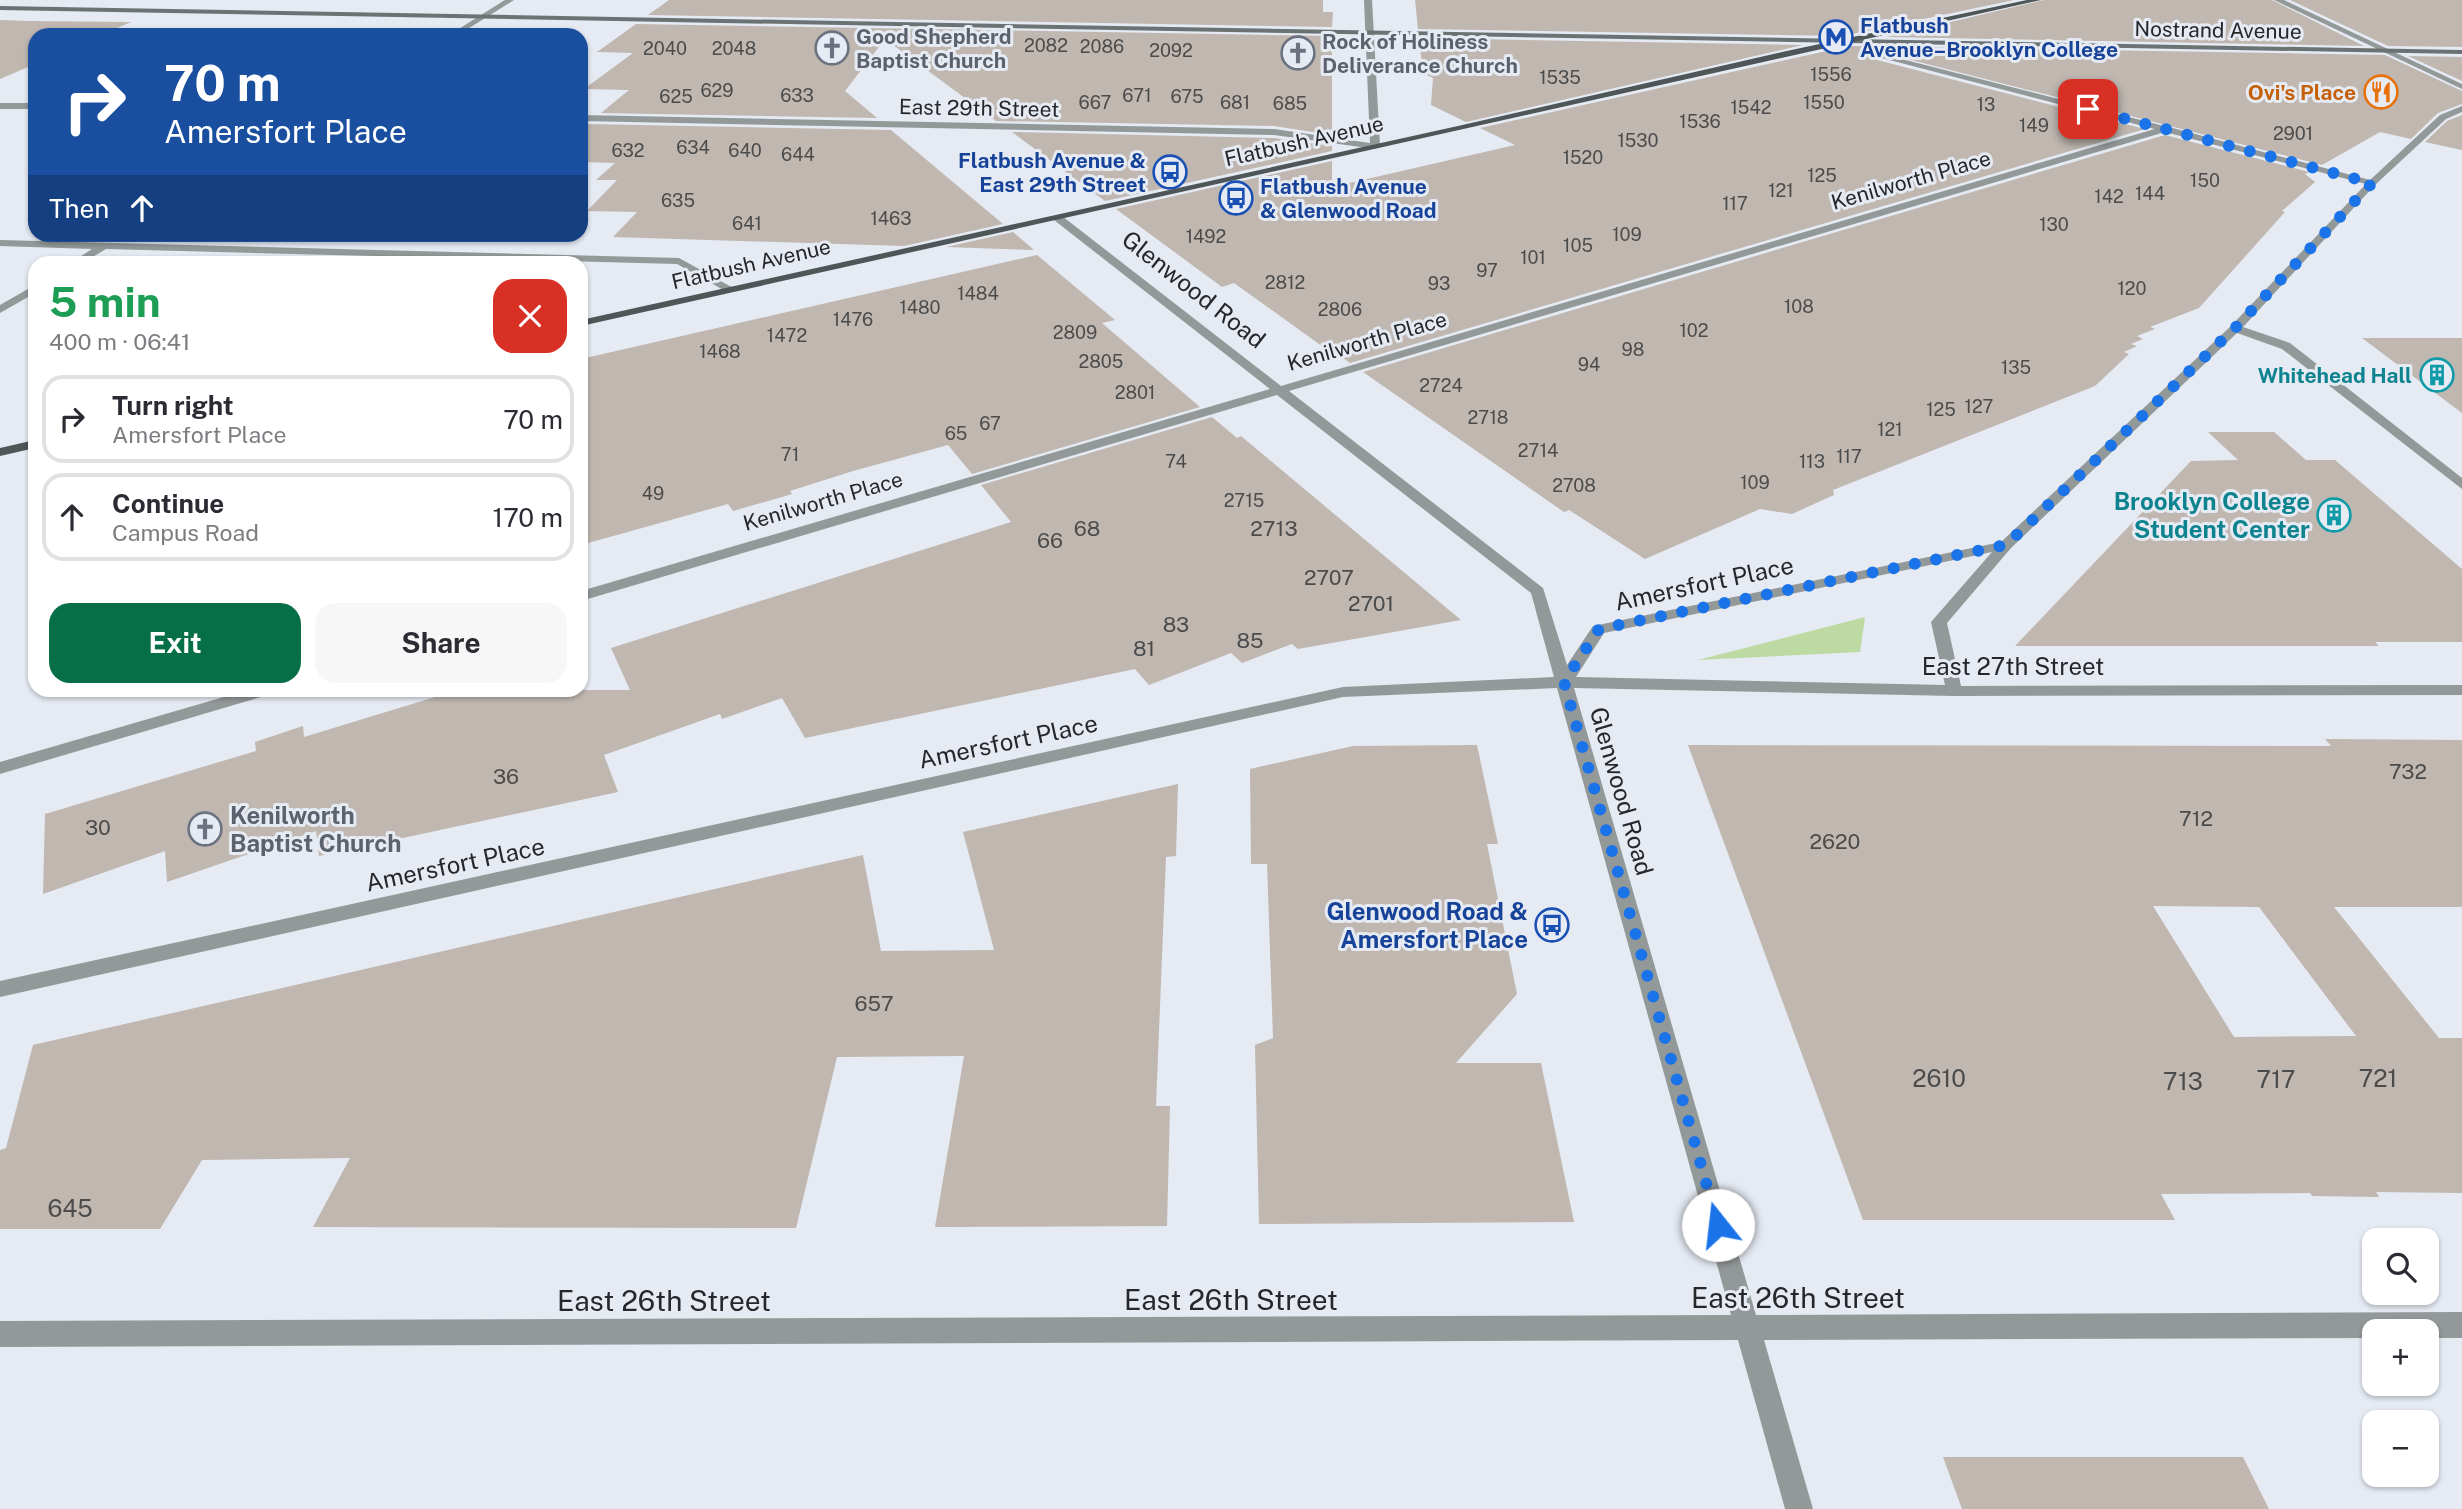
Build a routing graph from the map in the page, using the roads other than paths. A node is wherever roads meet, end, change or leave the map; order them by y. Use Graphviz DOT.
graph roads {
  1 [pos="510,0"];
  2 [pos="1368,0"];
  3 [pos="2037,0"];
  4 [pos="2278,0"];
  5 [pos="0,8"];
  6 [pos="484,16"];
  7 [pos="464,28"];
  8 [pos="1370,31"];
  9 [pos="1849,40"];
  10 [pos="2386,50"];
  11 [pos="2462,52"];
  12 [pos="1881,55"];
  13 [pos="2462,87"];
  14 [pos="0,106"];
  15 [pos="28,106"];
  16 [pos="2462,109"];
  17 [pos="588,117"];
  18 [pos="2165,129"];
  19 [pos="1375,146"];
  20 [pos="2372,183"];
  21 [pos="1058,218"];
  22 [pos="111,242"];
  23 [pos="0,243"];
  24 [pos="105,246"];
  25 [pos="88,256"];
  26 [pos="487,256"];
  27 [pos="588,259"];
  28 [pos="731,290"];
  29 [pos="28,292"];
  30 [pos="0,310"];
  31 [pos="588,321"];
  32 [pos="2235,328"];
  33 [pos="1282,389"];
  34 [pos="28,446"];
  35 [pos="0,452"];
  36 [pos="2462,485"];
  37 [pos="2006,545"];
  38 [pos="588,594"];
  39 [pos="1564,682"];
  40 [pos="2462,690"];
  41 [pos="1954,691"];
  42 [pos="241,697"];
  43 [pos="0,768"];
  44 [pos="0,989"];
  45 [pos="2462,1325"];
  46 [pos="1748,1328"];
  47 [pos="0,1334"];
  48 [pos="1799,1509"];
  1 -- 6 [label="street"];
  2 -- 8 [label="street"];
  3 -- 9 [label="main road, Flatbush Avenue"];
  4 -- 10 [label="street"];
  5 -- 6 [label="main road, Nostrand Avenue"];
  6 -- 7 [label="street"];
  6 -- 8 [label="main road, Nostrand Avenue"];
  8 -- 9 [label="main road, Nostrand Avenue"];
  8 -- 19 [label="street"];
  9 -- 10 [label="main road, Nostrand Avenue"];
  9 -- 19 [label="main road, Flatbush Avenue"];
  10 -- 11 [label="main road, Nostrand Avenue"];
  10 -- 13 [label="street"];
  12 -- 18 [label="street"];
  14 -- 15 [label="street"];
  16 -- 20 [label="street"];
  17 -- 19 [label="street, East 29th Street"];
  18 -- 20 [label="street"];
  18 -- 33 [label="street, Kenilworth Place"];
  19 -- 21 [label="main road, Flatbush Avenue"];
  20 -- 32 [label="street"];
  21 -- 28 [label="main road, Flatbush Avenue"];
  21 -- 33 [label="street, Glenwood Road"];
  22 -- 24 [label="street"];
  23 -- 24 [label="street"];
  24 -- 25 [label="street"];
  24 -- 26 [label="street"];
  27 -- 28 [label="street"];
  28 -- 31 [label="main road, Flatbush Avenue"];
  29 -- 30 [label="street"];
  32 -- 36 [label="street"];
  32 -- 37 [label="street"];
  33 -- 38 [label="street, Kenilworth Place"];
  33 -- 39 [label="street, Glenwood Road"];
  34 -- 35 [label="main road"];
  37 -- 39 [label="street, Amersfort Place"];
  37 -- 41 [label="street"];
  39 -- 41 [label="street, East 27th Street"];
  39 -- 44 [label="street, Amersfort Place"];
  39 -- 46 [label="street, Glenwood Road"];
  40 -- 41 [label="street, East 27th Street"];
  42 -- 43 [label="street"];
  45 -- 46 [label="street, East 26th Street"];
  46 -- 47 [label="street, East 26th Street"];
  46 -- 48 [label="street, Glenwood Road"];
}
